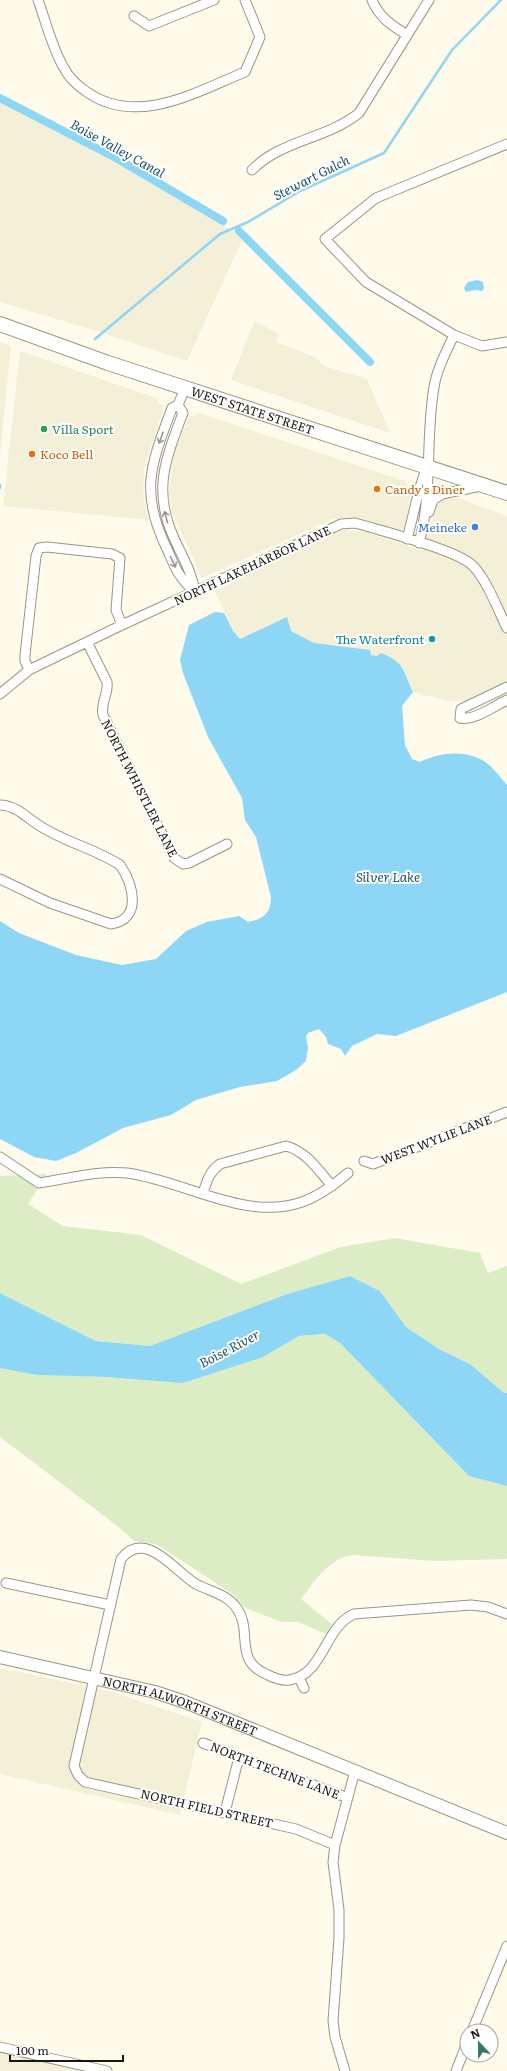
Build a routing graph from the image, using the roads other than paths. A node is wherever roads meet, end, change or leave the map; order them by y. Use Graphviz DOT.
graph roads {
  1 [pos="38,0"];
  2 [pos="214,0"];
  3 [pos="245,0"];
  4 [pos="372,0"];
  5 [pos="429,0"];
  6 [pos="134,16"];
  7 [pos="407,35"];
  8 [pos="507,144"];
  9 [pos="252,170"];
  10 [pos="0,324"];
  11 [pos="454,336"];
  12 [pos="507,342"];
  13 [pos="185,388"];
  14 [pos="427,467"];
  15 [pos="482,486"];
  16 [pos="507,494"];
  17 [pos="424,524"];
  18 [pos="407,539"];
  19 [pos="419,543"];
  20 [pos="195,592"];
  21 [pos="122,625"];
  22 [pos="507,628"];
  23 [pos="87,642"];
  24 [pos="29,670"];
  25 [pos="507,687"];
  26 [pos="0,694"];
  27 [pos="507,700"];
  28 [pos="0,805"];
  29 [pos="227,844"];
  30 [pos="0,879"];
  31 [pos="507,1112"];
  32 [pos="0,1158"];
  33 [pos="364,1161"];
  34 [pos="348,1174"];
  35 [pos="332,1186"];
  36 [pos="203,1193"];
  37 [pos="6,1583"];
  38 [pos="110,1605"];
  39 [pos="507,1614"];
  40 [pos="0,1658"];
  41 [pos="94,1678"];
  42 [pos="299,1678"];
  43 [pos="304,1688"];
  44 [pos="203,1743"];
  45 [pos="239,1757"];
  46 [pos="355,1771"];
  47 [pos="348,1798"];
  48 [pos="225,1812"];
  49 [pos="507,1833"];
  50 [pos="335,1845"];
  51 [pos="507,1946"];
  52 [pos="475,2023"];
  53 [pos="0,2047"];
  54 [pos="87,2069"];
  55 [pos="107,2071"];
  56 [pos="345,2071"];
  1 -- 3 [label="street"];
  2 -- 6 [label="street"];
  4 -- 7 [label="street"];
  5 -- 7 [label="street"];
  7 -- 9 [label="street"];
  8 -- 11 [label="street"];
  10 -- 13 [label="main road, WEST STATE STREET"];
  11 -- 12 [label="street"];
  11 -- 14 [label="street"];
  13 -- 14 [label="main road, WEST STATE STREET"];
  13 -- 20 [label="street"];
  14 -- 15 [label="main road, WEST STATE STREET"];
  14 -- 17 [label="street"];
  14 -- 18 [label="street"];
  15 -- 16 [label="main road, WEST STATE STREET"];
  15 -- 17 [label="street"];
  17 -- 19 [label="street"];
  18 -- 19 [label="street, NORTH LAKEHARBOR LANE"];
  18 -- 20 [label="street, NORTH LAKEHARBOR LANE"];
  19 -- 22 [label="street, NORTH LAKEHARBOR LANE"];
  20 -- 21 [label="street, NORTH LAKEHARBOR LANE"];
  21 -- 23 [label="street, NORTH LAKEHARBOR LANE"];
  21 -- 24 [label="street"];
  23 -- 24 [label="street, NORTH LAKEHARBOR LANE"];
  23 -- 29 [label="street, NORTH WHISTLER LANE"];
  24 -- 26 [label="street, NORTH LAKEHARBOR LANE"];
  25 -- 27 [label="street"];
  28 -- 30 [label="street"];
  31 -- 33 [label="street, WEST WYLIE LANE"];
  32 -- 36 [label="street"];
  34 -- 35 [label="street"];
  35 -- 36 [label="street"];
  35 -- 36 [label="street"];
  37 -- 38 [label="street"];
  38 -- 41 [label="street"];
  38 -- 42 [label="street"];
  39 -- 42 [label="street"];
  40 -- 41 [label="street, NORTH ALWORTH STREET"];
  41 -- 46 [label="street, NORTH ALWORTH STREET"];
  41 -- 48 [label="street, NORTH FIELD STREET"];
  42 -- 43 [label="street"];
  44 -- 45 [label="street, NORTH TECHNE LANE"];
  45 -- 47 [label="street, NORTH TECHNE LANE"];
  45 -- 48 [label="street"];
  46 -- 47 [label="street"];
  46 -- 49 [label="street, NORTH ALWORTH STREET"];
  47 -- 50 [label="street"];
  48 -- 50 [label="street, NORTH FIELD STREET"];
  50 -- 56 [label="street"];
  51 -- 52 [label="street"];
  53 -- 54 [label="street"];
  54 -- 55 [label="street"];
}
